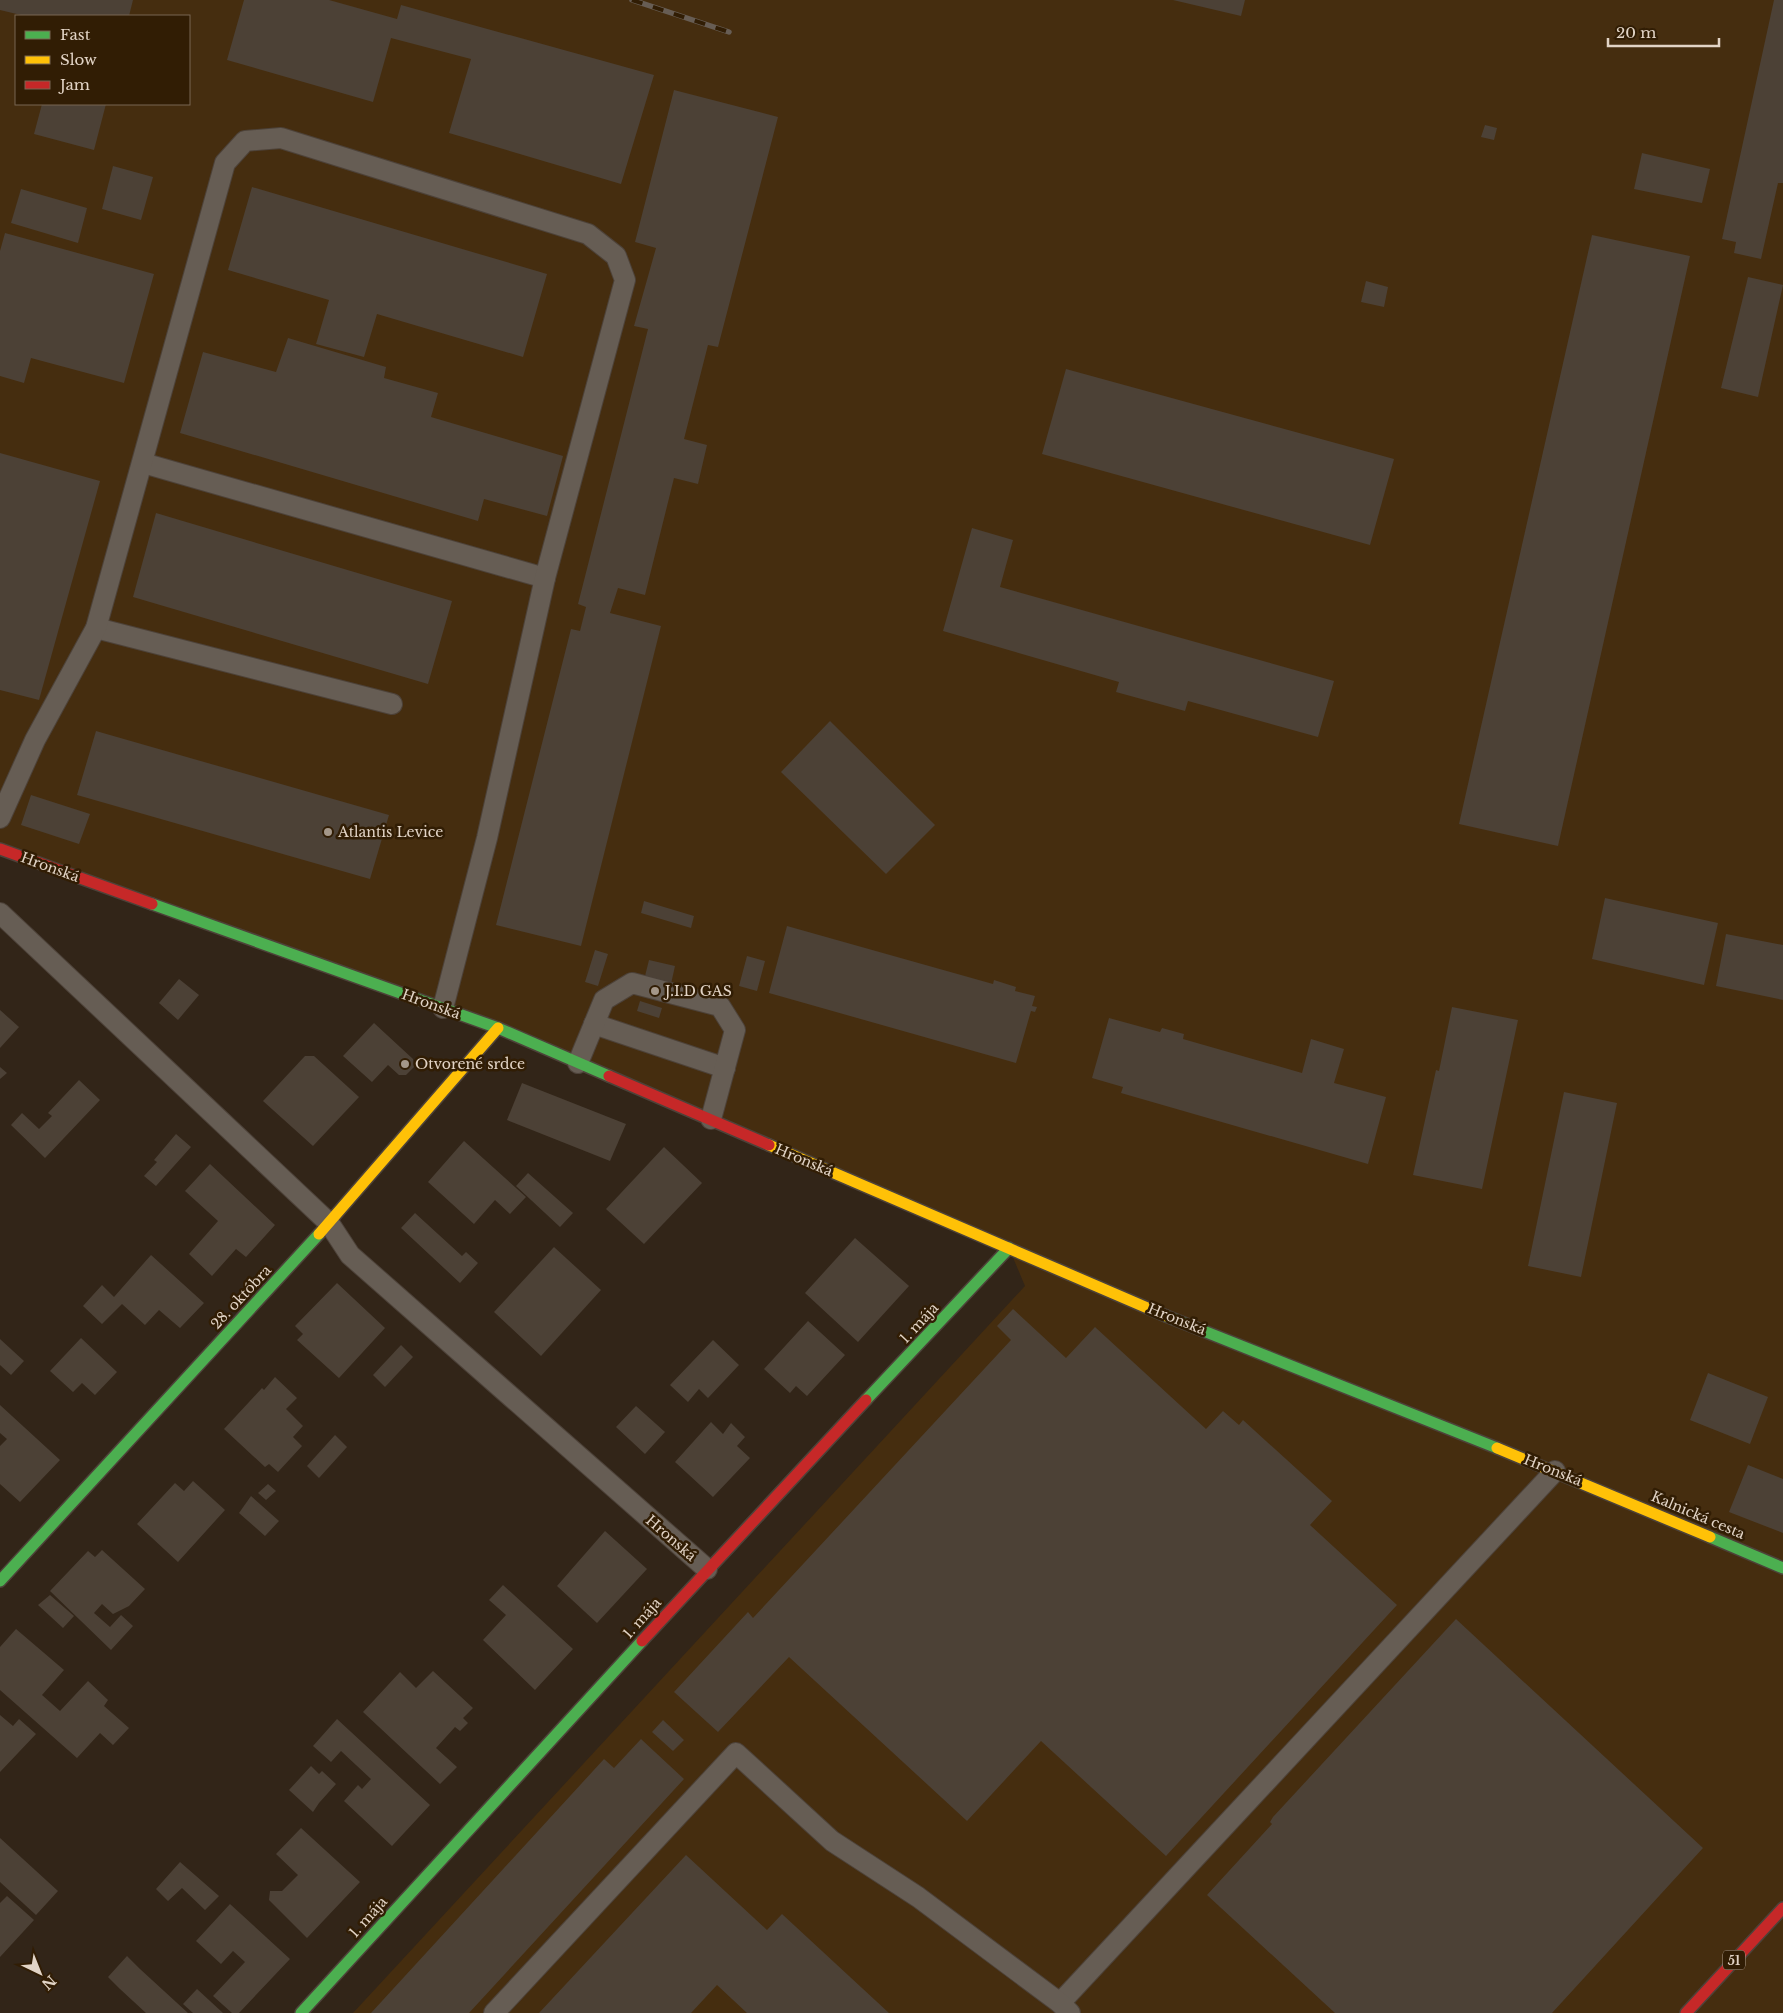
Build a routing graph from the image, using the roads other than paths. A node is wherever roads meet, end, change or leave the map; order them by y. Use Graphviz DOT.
graph roads {
  1 [pos="143,463"];
  2 [pos="544,578"];
  3 [pos="96,628"];
  4 [pos="392,704"];
  5 [pos="0,818"];
  6 [pos="0,849"];
  7 [pos="0,913"];
  8 [pos="442,1008"];
  9 [pos="594,1024"];
  10 [pos="498,1028"];
  11 [pos="578,1062"];
  12 [pos="725,1068"];
  13 [pos="711,1120"];
  14 [pos="329,1223"];
  15 [pos="1009,1248"];
  16 [pos="1555,1471"];
  17 [pos="1602,1490"];
  18 [pos="1783,1568"];
  19 [pos="707,1569"];
  20 [pos="0,1581"];
  21 [pos="1783,1908"];
  22 [pos="1065,2008"];
  23 [pos="301,2013"];
  24 [pos="494,2013"];
  25 [pos="1686,2013"];
  1 -- 2 [label="lane"];
  1 -- 2 [label="lane"];
  1 -- 3 [label="lane"];
  2 -- 8 [label="lane"];
  3 -- 4 [label="lane"];
  3 -- 5 [label="lane"];
  6 -- 8 [label="street, Hronská"];
  7 -- 14 [label="lane, Hronská"];
  8 -- 10 [label="street, Hronská"];
  9 -- 11 [label="lane"];
  9 -- 12 [label="lane"];
  9 -- 12 [label="lane"];
  10 -- 11 [label="street, Hronská"];
  10 -- 14 [label="street, 28. októbra"];
  11 -- 13 [label="street, Hronská"];
  12 -- 13 [label="lane"];
  13 -- 15 [label="street, Hronská"];
  14 -- 19 [label="lane, Hronská"];
  14 -- 20 [label="street, 28. októbra"];
  15 -- 16 [label="street, Hronská"];
  15 -- 19 [label="street, 1. mája"];
  16 -- 17 [label="street, Hronská"];
  16 -- 22 [label="lane"];
  17 -- 18 [label="street, Kalnická cesta"];
  19 -- 23 [label="street, 1. mája"];
  21 -- 25 [label="street, 51"];
  22 -- 24 [label="lane"];
}
